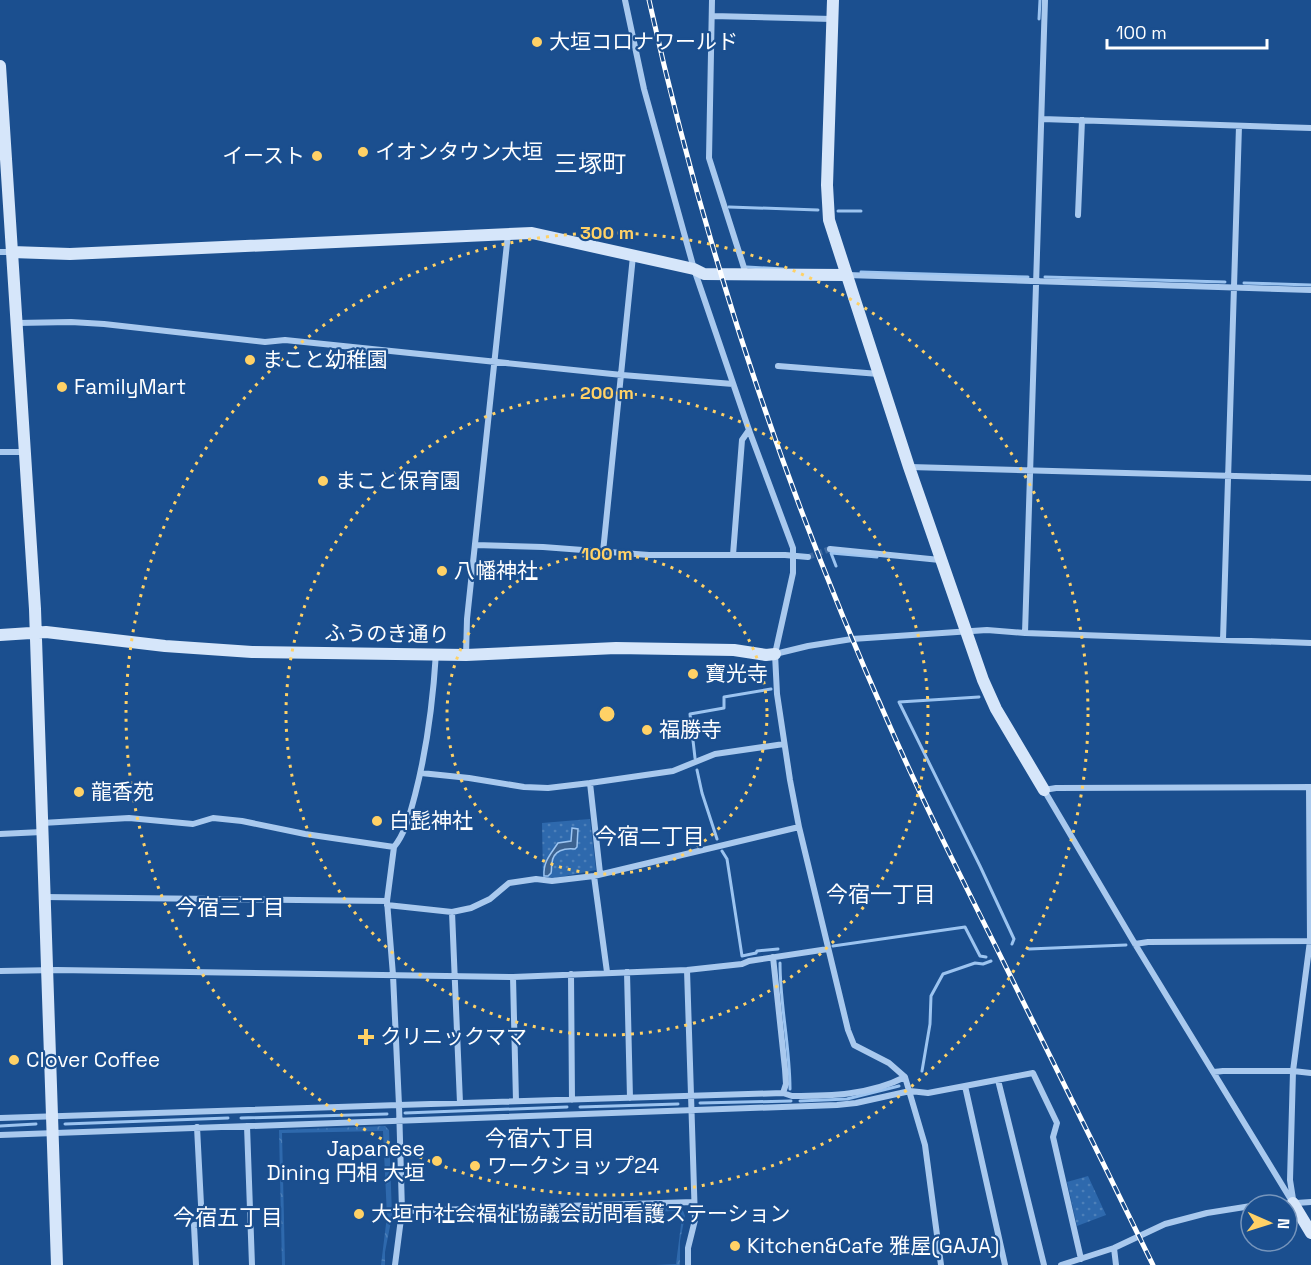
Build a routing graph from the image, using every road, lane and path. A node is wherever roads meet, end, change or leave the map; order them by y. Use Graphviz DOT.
graph roads {
  1 [pos="624,0"];
  2 [pos="712,0"];
  3 [pos="833,0"];
  4 [pos="1045,0"];
  5 [pos="712,16"];
  6 [pos="832,19"];
  7 [pos="0,66"];
  8 [pos="1,103"];
  9 [pos="1042,119"];
  10 [pos="1082,120"];
  11 [pos="1239,126"];
  12 [pos="1311,128"];
  13 [pos="1078,215"];
  14 [pos="508,233"];
  15 [pos="6,252"];
  16 [pos="633,256"];
  17 [pos="694,269"];
  18 [pos="746,274"];
  19 [pos="847,275"];
  20 [pos="1036,282"];
  21 [pos="1234,288"];
  22 [pos="1311,290"];
  23 [pos="17,323"];
  24 [pos="494,361"];
  25 [pos="778,366"];
  26 [pos="880,374"];
  27 [pos="622,375"];
  28 [pos="734,384"];
  29 [pos="749,430"];
  30 [pos="0,452"];
  31 [pos="24,452"];
  32 [pos="909,467"];
  33 [pos="1032,470"];
  34 [pos="1229,476"];
  35 [pos="1311,478"];
  36 [pos="475,545"];
  37 [pos="830,549"];
  38 [pos="603,552"];
  39 [pos="733,555"];
  40 [pos="793,556"];
  41 [pos="808,557"];
  42 [pos="941,560"];
  43 [pos="965,632"];
  44 [pos="35,633"];
  45 [pos="1025,633"];
  46 [pos="0,635"];
  47 [pos="1223,640"];
  48 [pos="1311,643"];
  49 [pos="436,653"];
  50 [pos="466,654"];
  51 [pos="775,654"];
  52 [pos="784,744"];
  53 [pos="421,772"];
  54 [pos="590,783"];
  55 [pos="1310,787"];
  56 [pos="1044,790"];
  57 [pos="799,827"];
  58 [pos="42,828"];
  59 [pos="0,834"];
  60 [pos="394,847"];
  61 [pos="597,875"];
  62 [pos="44,897"];
  63 [pos="387,903"];
  64 [pos="452,912"];
  65 [pos="1310,941"];
  66 [pos="1135,944"];
  67 [pos="828,949"];
  68 [pos="773,957"];
  69 [pos="46,970"];
  70 [pos="687,970"];
  71 [pos="0,971"];
  72 [pos="607,972"];
  73 [pos="627,972"];
  74 [pos="571,974"];
  75 [pos="393,975"];
  76 [pos="454,975"];
  77 [pos="513,977"];
  78 [pos="1293,1071"];
  79 [pos="1214,1072"];
  80 [pos="1311,1073"];
  81 [pos="905,1077"];
  82 [pos="998,1080"];
  83 [pos="965,1086"];
  84 [pos="910,1091"];
  85 [pos="783,1093"];
  86 [pos="690,1096"];
  87 [pos="630,1098"];
  88 [pos="572,1100"];
  89 [pos="516,1101"];
  90 [pos="460,1103"];
  91 [pos="399,1105"];
  92 [pos="692,1111"];
  93 [pos="51,1116"];
  94 [pos="0,1118"];
  95 [pos="398,1121"];
  96 [pos="247,1126"];
  97 [pos="197,1127"];
  98 [pos="52,1133"];
  99 [pos="0,1135"];
  100 [pos="1287,1193"];
  101 [pos="1292,1193"];
  102 [pos="694,1202"];
  103 [pos="1239,1208"];
  104 [pos="402,1211"];
  105 [pos="1299,1213"];
  106 [pos="1311,1233"];
  107 [pos="1114,1248"];
  108 [pos="1082,1259"];
  109 [pos="57,1265"];
  110 [pos="196,1265"];
  111 [pos="252,1265"];
  112 [pos="395,1265"];
  113 [pos="688,1265"];
  114 [pos="941,1265"];
  115 [pos="1005,1265"];
  116 [pos="1044,1265"];
  117 [pos="1062,1265"];
  118 [pos="1116,1265"];
  1 -- 17 [label="street"];
  2 -- 5 [label="street"];
  3 -- 6 [label="street"];
  4 -- 9 [label="street"];
  5 -- 6 [label="street"];
  5 -- 18 [label="street"];
  6 -- 19 [label="street"];
  7 -- 8 [label="street"];
  8 -- 15 [label="street"];
  9 -- 10 [label="street"];
  9 -- 20 [label="street"];
  10 -- 11 [label="street"];
  10 -- 13 [label="street"];
  11 -- 12 [label="street"];
  11 -- 21 [label="street"];
  14 -- 15 [label="street"];
  14 -- 16 [label="street"];
  14 -- 24 [label="street"];
  15 -- 23 [label="street"];
  16 -- 17 [label="street"];
  16 -- 27 [label="street"];
  17 -- 18 [label="street"];
  17 -- 28 [label="street"];
  18 -- 19 [label="street"];
  19 -- 20 [label="street"];
  19 -- 26 [label="street"];
  20 -- 21 [label="street"];
  20 -- 33 [label="street"];
  21 -- 22 [label="street"];
  21 -- 34 [label="street"];
  23 -- 24 [label="street"];
  23 -- 31 [label="street"];
  24 -- 27 [label="street"];
  24 -- 36 [label="street"];
  25 -- 26 [label="street"];
  26 -- 32 [label="street"];
  27 -- 28 [label="street"];
  27 -- 38 [label="street"];
  28 -- 29 [label="street"];
  29 -- 39 [label="street"];
  29 -- 40 [label="street"];
  30 -- 31 [label="street"];
  31 -- 44 [label="street"];
  32 -- 33 [label="street"];
  32 -- 42 [label="street"];
  33 -- 34 [label="street"];
  33 -- 45 [label="street"];
  34 -- 35 [label="street"];
  34 -- 47 [label="street"];
  36 -- 38 [label="street"];
  36 -- 50 [label="street"];
  37 -- 42 [label="street"];
  38 -- 39 [label="street"];
  39 -- 40 [label="street"];
  40 -- 41 [label="street"];
  40 -- 51 [label="street"];
  42 -- 43 [label="street"];
  43 -- 45 [label="street"];
  43 -- 51 [label="street"];
  43 -- 56 [label="street"];
  44 -- 46 [label="street, ふうのき通り"];
  44 -- 49 [label="street, ふうのき通り"];
  44 -- 58 [label="street"];
  45 -- 47 [label="street"];
  47 -- 48 [label="street"];
  49 -- 50 [label="street, ふうのき通り"];
  49 -- 53 [label="street"];
  50 -- 51 [label="street, ふうのき通り"];
  51 -- 52 [label="street"];
  52 -- 54 [label="street"];
  52 -- 57 [label="street"];
  53 -- 54 [label="street"];
  53 -- 60 [label="street"];
  54 -- 61 [label="street"];
  55 -- 56 [label="street"];
  55 -- 65 [label="street"];
  56 -- 66 [label="street"];
  57 -- 61 [label="street"];
  57 -- 67 [label="street"];
  58 -- 59 [label="street"];
  58 -- 60 [label="street"];
  58 -- 62 [label="street"];
  60 -- 63 [label="street"];
  61 -- 64 [label="street"];
  61 -- 72 [label="street"];
  62 -- 63 [label="street"];
  62 -- 69 [label="street"];
  63 -- 64 [label="street"];
  63 -- 75 [label="street"];
  64 -- 76 [label="street"];
  65 -- 66 [label="street"];
  65 -- 78 [label="street"];
  66 -- 79 [label="street"];
  67 -- 68 [label="street"];
  67 -- 81 [label="street"];
  68 -- 70 [label="street"];
  68 -- 85 [label="street"];
  69 -- 71 [label="street"];
  69 -- 75 [label="street"];
  69 -- 93 [label="street"];
  70 -- 73 [label="street"];
  70 -- 86 [label="street"];
  72 -- 73 [label="street"];
  72 -- 74 [label="street"];
  73 -- 87 [label="street"];
  74 -- 77 [label="street"];
  74 -- 88 [label="street"];
  75 -- 76 [label="street"];
  75 -- 91 [label="street"];
  76 -- 77 [label="street"];
  76 -- 90 [label="street"];
  77 -- 89 [label="street"];
  78 -- 79 [label="street"];
  78 -- 80 [label="street"];
  78 -- 101 [label="street"];
  79 -- 100 [label="street"];
  81 -- 84 [label="street"];
  81 -- 85 [label="street"];
  82 -- 83 [label="street"];
  82 -- 108 [label="street"];
  82 -- 116 [label="street"];
  83 -- 84 [label="street"];
  83 -- 115 [label="street"];
  84 -- 92 [label="street"];
  84 -- 114 [label="street"];
  85 -- 86 [label="street"];
  86 -- 87 [label="street"];
  86 -- 92 [label="street"];
  87 -- 88 [label="street"];
  88 -- 89 [label="street"];
  89 -- 90 [label="street"];
  90 -- 91 [label="street"];
  91 -- 93 [label="street"];
  91 -- 95 [label="street"];
  92 -- 95 [label="street"];
  92 -- 102 [label="street"];
  93 -- 94 [label="street"];
  93 -- 98 [label="street"];
  95 -- 96 [label="street"];
  95 -- 104 [label="street"];
  96 -- 97 [label="street"];
  96 -- 111 [label="street"];
  97 -- 98 [label="street"];
  97 -- 110 [label="street"];
  98 -- 99 [label="street"];
  98 -- 109 [label="street"];
  102 -- 104 [label="street"];
  102 -- 113 [label="street"];
  103 -- 107 [label="street"];
  104 -- 112 [label="street"];
  105 -- 106 [label="street"];
  107 -- 108 [label="street"];
  107 -- 118 [label="street"];
  108 -- 117 [label="street"];
}
